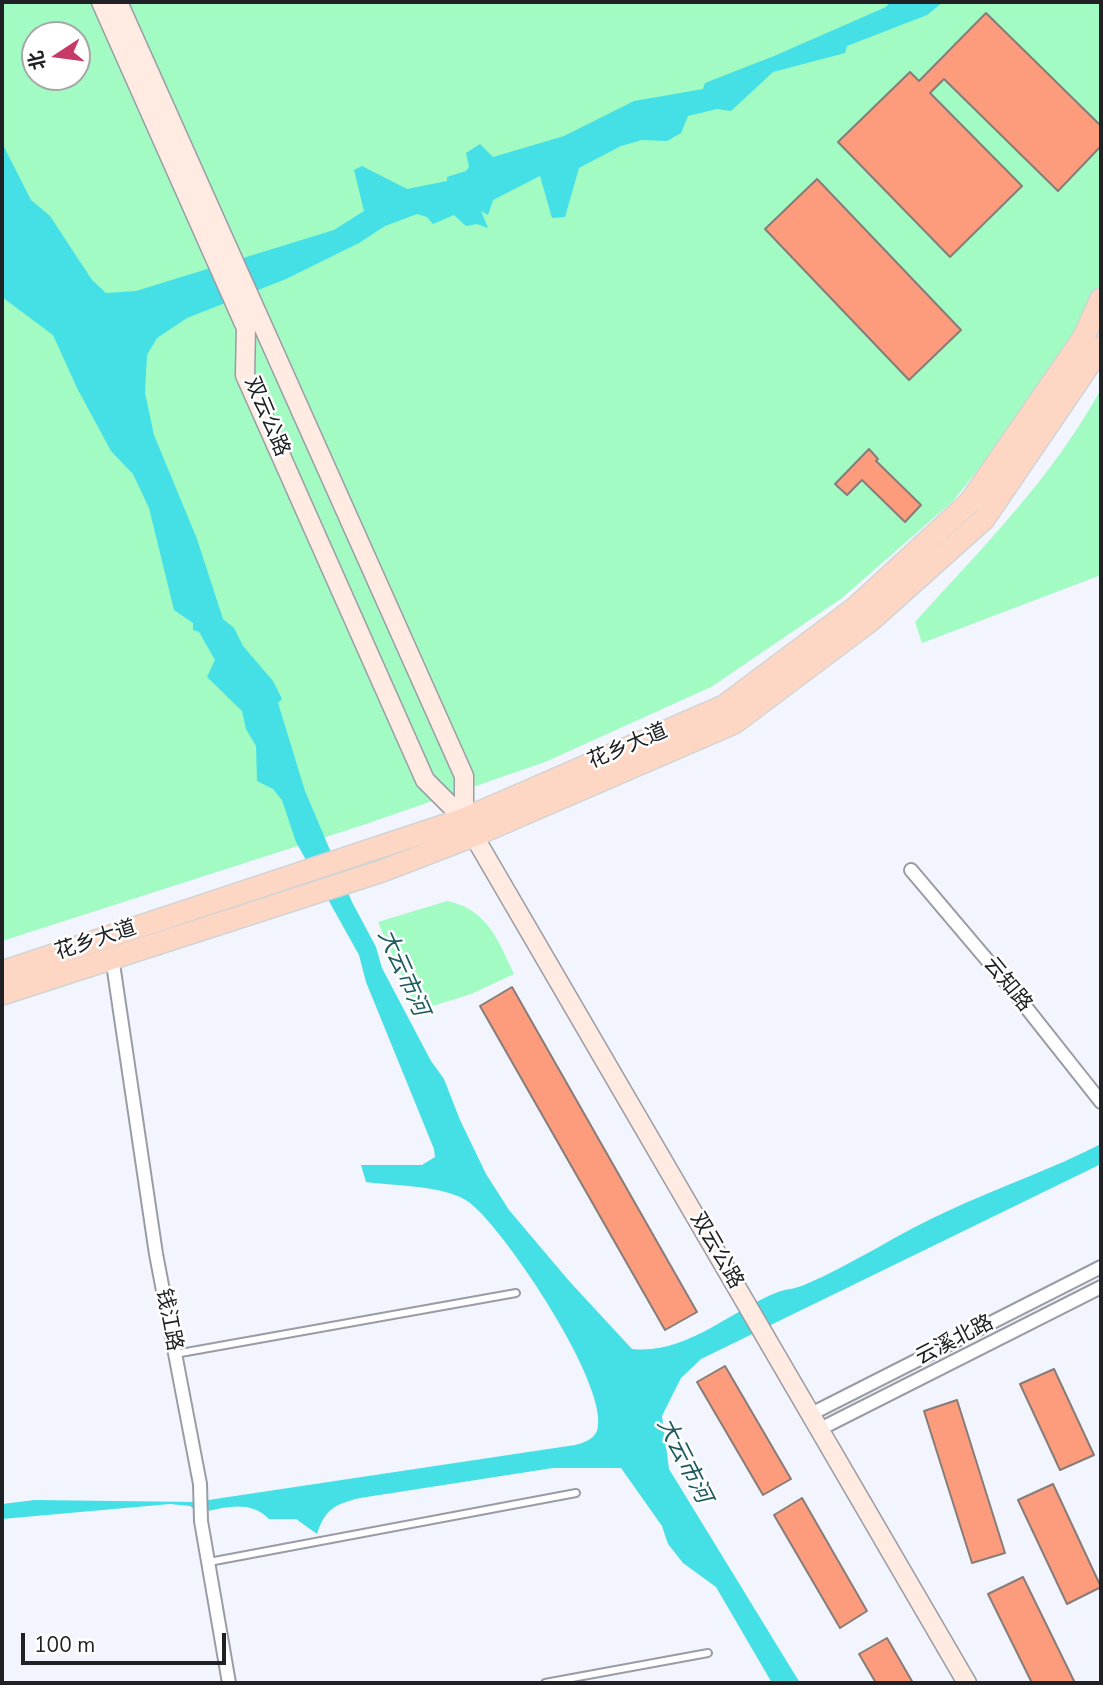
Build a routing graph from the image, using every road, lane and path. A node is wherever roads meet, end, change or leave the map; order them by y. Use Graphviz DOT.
graph roads {
  1 [pos="101,2"];
  2 [pos="118,2"];
  3 [pos="219,249"];
  4 [pos="1101,299"];
  5 [pos="243,303"];
  6 [pos="1101,347"];
  7 [pos="469,827"];
  8 [pos="911,870"];
  9 [pos="112,957"];
  10 [pos="2,972"];
  11 [pos="2,994"];
  12 [pos="1101,1102"];
  13 [pos="1101,1267"];
  14 [pos="1101,1287"];
  15 [pos="516,1293"];
  16 [pos="175,1354"];
  17 [pos="813,1422"];
  18 [pos="576,1493"];
  19 [pos="209,1562"];
  20 [pos="708,1653"];
  21 [pos="229,1683"];
  22 [pos="545,1683"];
  23 [pos="967,1683"];
  1 -- 3 [label="street, 双云公路"];
  2 -- 3 [label="street, 双云公路"];
  3 -- 5 [label="street, 双云公路"];
  4 -- 7 [label="main road, 花乡大道"];
  5 -- 7 [label="street, 双云公路"];
  5 -- 7 [label="street, 双云公路"];
  6 -- 7 [label="main road, 花乡大道"];
  7 -- 9 [label="main road, 花乡大道"];
  7 -- 10 [label="main road, 花乡大道"];
  7 -- 17 [label="street, 双云公路"];
  8 -- 12 [label="street, 云知路"];
  9 -- 11 [label="main road, 花乡大道"];
  9 -- 16 [label="street, 钱江路"];
  13 -- 17 [label="street, 云溪北路"];
  14 -- 17 [label="street, 云溪北路"];
  15 -- 16 [label="lane"];
  16 -- 19 [label="street, 钱江路"];
  17 -- 23 [label="street, 双云公路"];
  18 -- 19 [label="lane"];
  19 -- 21 [label="street, 钱江路"];
  20 -- 22 [label="lane"];
}
